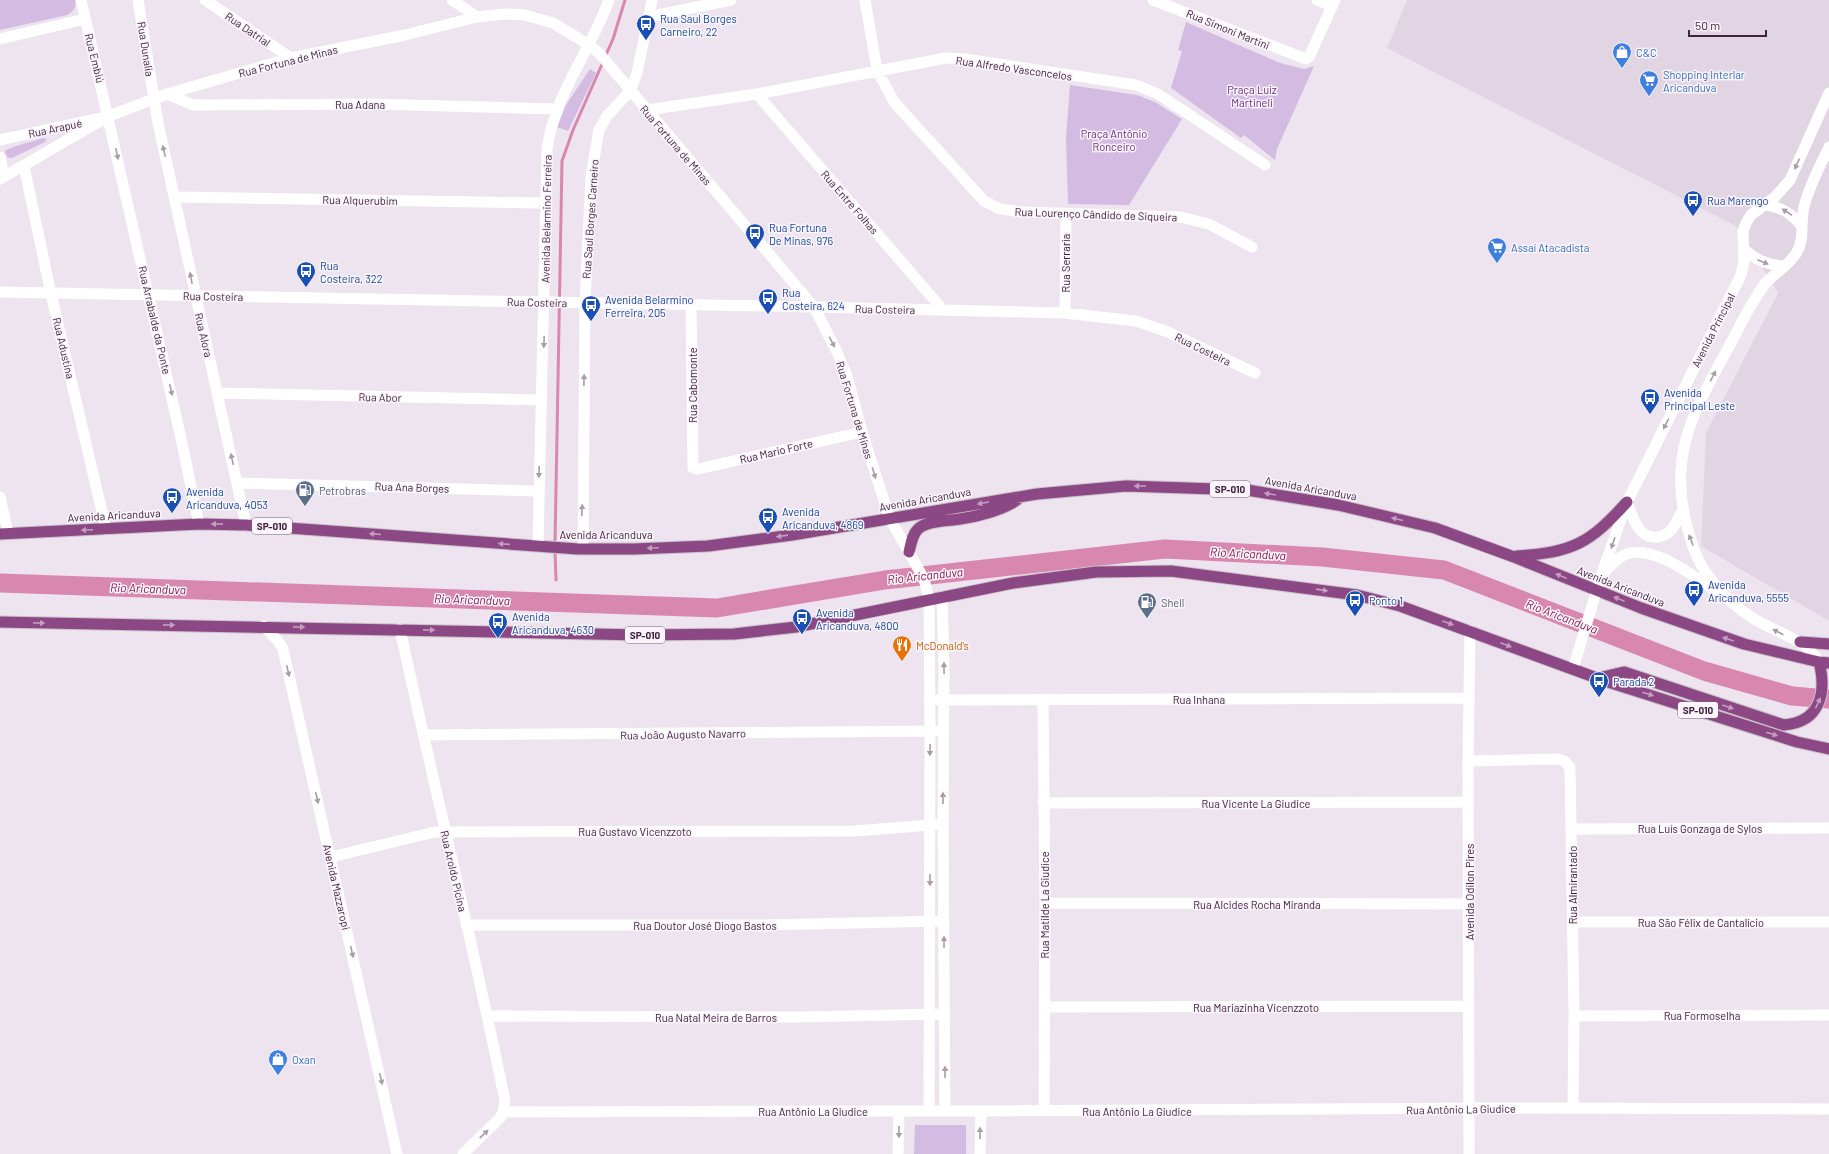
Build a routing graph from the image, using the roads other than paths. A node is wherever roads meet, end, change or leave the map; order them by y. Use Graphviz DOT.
graph roads {
  1 [pos="81,0"];
  2 [pos="138,0"];
  3 [pos="205,0"];
  4 [pos="452,0"];
  5 [pos="609,0"];
  6 [pos="652,0"];
  7 [pos="731,0"];
  8 [pos="865,0"];
  9 [pos="1153,0"];
  10 [pos="1317,0"];
  11 [pos="1333,3"];
  12 [pos="477,17"];
  13 [pos="648,17"];
  14 [pos="85,19"];
  15 [pos="0,39"];
  16 [pos="589,45"];
  17 [pos="291,58"];
  18 [pos="877,70"];
  19 [pos="630,91"];
  20 [pos="1829,93"];
  21 [pos="167,94"];
  22 [pos="757,94"];
  23 [pos="154,98"];
  24 [pos="556,109"];
  25 [pos="647,110"];
  26 [pos="109,116"];
  27 [pos="0,140"];
  28 [pos="1829,147"];
  29 [pos="0,158"];
  30 [pos="1265,165"];
  31 [pos="24,166"];
  32 [pos="0,179"];
  33 [pos="175,197"];
  34 [pos="545,203"];
  35 [pos="1766,204"];
  36 [pos="1066,214"];
  37 [pos="1802,227"];
  38 [pos="1252,247"];
  39 [pos="1745,250"];
  40 [pos="1785,266"];
  41 [pos="0,292"];
  42 [pos="51,294"];
  43 [pos="149,294"];
  44 [pos="195,296"];
  45 [pos="550,303"];
  46 [pos="580,303"];
  47 [pos="691,304"];
  48 [pos="814,307"];
  49 [pos="943,310"];
  50 [pos="1065,313"];
  51 [pos="1254,373"];
  52 [pos="218,394"];
  53 [pos="542,400"];
  54 [pos="862,432"];
  55 [pos="692,466"];
  56 [pos="237,483"];
  57 [pos="538,491"];
  58 [pos="1022,496"];
  59 [pos="0,497"];
  60 [pos="1627,502"];
  61 [pos="1683,510"];
  62 [pos="890,519"];
  63 [pos="199,524"];
  64 [pos="246,525"];
  65 [pos="106,529"];
  66 [pos="4,534"];
  67 [pos="540,547"];
  68 [pos="580,549"];
  69 [pos="909,552"];
  70 [pos="1514,557"];
  71 [pos="1601,576"];
  72 [pos="942,596"];
  73 [pos="1596,596"];
  74 [pos="1725,597"];
  75 [pos="929,599"];
  76 [pos="0,622"];
  77 [pos="264,626"];
  78 [pos="400,630"];
  79 [pos="1470,631"];
  80 [pos="1800,642"];
  81 [pos="1829,644"];
  82 [pos="1823,666"];
  83 [pos="1574,669"];
  84 [pos="1598,678"];
  85 [pos="1468,698"];
  86 [pos="1043,699"];
  87 [pos="929,700"];
  88 [pos="944,700"];
  89 [pos="944,731"];
  90 [pos="930,732"];
  91 [pos="423,735"];
  92 [pos="1829,749"];
  93 [pos="1468,761"];
  94 [pos="1468,802"];
  95 [pos="1043,803"];
  96 [pos="943,824"];
  97 [pos="930,825"];
  98 [pos="1829,828"];
  99 [pos="1572,829"];
  100 [pos="445,832"];
  101 [pos="331,857"];
  102 [pos="1045,903"];
  103 [pos="1469,904"];
  104 [pos="944,921"];
  105 [pos="929,922"];
  106 [pos="1573,922"];
  107 [pos="1829,922"];
  108 [pos="466,925"];
  109 [pos="1469,1006"];
  110 [pos="1044,1007"];
  111 [pos="945,1014"];
  112 [pos="930,1015"];
  113 [pos="1829,1015"];
  114 [pos="488,1016"];
  115 [pos="1574,1016"];
  116 [pos="1573,1108"];
  117 [pos="1469,1109"];
  118 [pos="1829,1109"];
  119 [pos="929,1110"];
  120 [pos="944,1110"];
  121 [pos="899,1111"];
  122 [pos="981,1111"];
  123 [pos="1044,1111"];
  124 [pos="503,1112"];
  125 [pos="398,1154"];
  126 [pos="463,1154"];
  127 [pos="898,1154"];
  128 [pos="980,1154"];
  129 [pos="1469,1154"];
  1 -- 14 [label="street, Rua Embiú"];
  2 -- 23 [label="street, Rua Dunalia"];
  3 -- 17 [label="street, Rua Datrial"];
  4 -- 12 [label="street"];
  5 -- 16 [label="street, Avenida Belarmino Ferreira"];
  6 -- 13 [label="street, Rua Saul Borges Carneiro"];
  7 -- 13 [label="street"];
  8 -- 18 [label="street, Rua Lourenço Cândido de Siqueira"];
  9 -- 11 [label="street, Rua Simoni Martini"];
  10 -- 11 [label="street"];
  12 -- 16 [label="street, Rua Fortuna de Minas"];
  12 -- 17 [label="street, Rua Fortuna de Minas"];
  13 -- 19 [label="street, Rua Saul Borges Carneiro"];
  14 -- 15 [label="street"];
  14 -- 26 [label="street, Rua Embiú"];
  16 -- 19 [label="street, Rua Fortuna de Minas"];
  16 -- 24 [label="street, Avenida Belarmino Ferreira"];
  17 -- 21 [label="street, Rua Fortuna de Minas"];
  18 -- 22 [label="street, Rua Alfredo Vasconcelos"];
  18 -- 30 [label="street, Rua Alfredo Vasconcelos"];
  18 -- 36 [label="street, Rua Lourenço Cândido de Siqueira"];
  19 -- 25 [label="street, Rua Fortuna de Minas"];
  19 -- 46 [label="street, Rua Saul Borges Carneiro"];
  20 -- 35 [label="street, Avenida Principal, one-way"];
  21 -- 23 [label="street, Rua Fortuna de Minas"];
  21 -- 24 [label="street, Rua Adana"];
  22 -- 25 [label="street, Rua Alfredo Vasconcelos"];
  22 -- 49 [label="street, Rua Entre Folhas"];
  23 -- 26 [label="street, Rua Fortuna de Minas"];
  33 -- 23 [label="street, Rua Alora, one-way"];
  24 -- 34 [label="street, Avenida Belarmino Ferreira"];
  25 -- 48 [label="street, Rua Fortuna de Minas"];
  26 -- 27 [label="street, Rua Arapué"];
  26 -- 31 [label="street, Rua Fortuna de Minas"];
  26 -- 43 [label="street, Rua Arrabalde da Ponte, one-way"];
  28 -- 37 [label="street, Avenida Principal"];
  29 -- 32 [label="street"];
  31 -- 32 [label="street, Rua Fortuna de Minas"];
  31 -- 42 [label="street, Rua Adustina"];
  33 -- 34 [label="street, Rua Alquerubim"];
  44 -- 33 [label="street, Rua Alora, one-way"];
  34 -- 45 [label="street, Avenida Belarmino Ferreira"];
  37 -- 35 [label="street, one-way"];
  35 -- 39 [label="street, Avenida Principal"];
  36 -- 38 [label="street, Rua Lourenço Cândido de Siqueira"];
  36 -- 50 [label="street, Rua Serraria"];
  37 -- 40 [label="street, Avenida Principal"];
  39 -- 40 [label="street, one-way"];
  39 -- 60 [label="street, Avenida Principal, one-way"];
  61 -- 40 [label="street, Avenida Principal, one-way"];
  41 -- 42 [label="street, Rua Costeira"];
  42 -- 43 [label="street, Rua Costeira"];
  42 -- 65 [label="street, Rua Adustina"];
  43 -- 44 [label="street, Rua Costeira"];
  43 -- 63 [label="street, Rua Arrabalde da Ponte, one-way"];
  44 -- 45 [label="street, Rua Costeira"];
  44 -- 52 [label="street, Rua Alora"];
  45 -- 46 [label="street, Rua Costeira"];
  45 -- 53 [label="street, Avenida Belarmino Ferreira, one-way"];
  46 -- 47 [label="street, Rua Costeira"];
  68 -- 46 [label="street, Rua Saul Borges Carneiro, one-way"];
  47 -- 48 [label="street, Rua Costeira"];
  47 -- 55 [label="street, Rua Cabomonte"];
  48 -- 49 [label="street, Rua Costeira"];
  48 -- 54 [label="street, Rua Fortuna de Minas, one-way"];
  49 -- 50 [label="street, Rua Costeira"];
  50 -- 51 [label="street, Rua Costeira"];
  52 -- 53 [label="street, Rua Abor"];
  56 -- 52 [label="street, Rua Alora, one-way"];
  53 -- 57 [label="street, Avenida Belarmino Ferreira, one-way"];
  54 -- 55 [label="street, Rua Mario Forte"];
  54 -- 62 [label="street, Rua Fortuna de Minas, one-way"];
  56 -- 57 [label="street, Rua Ana Borges"];
  56 -- 64 [label="street, Rua Alora"];
  57 -- 67 [label="street, Avenida Belarmino Ferreira"];
  58 -- 62 [label="highway, Avenida Aricanduva / SP-010, one-way"];
  58 -- 69 [label="highway"];
  70 -- 58 [label="highway, Avenida Aricanduva / SP-010, one-way"];
  59 -- 66 [label="street"];
  60 -- 61 [label="street"];
  60 -- 70 [label="highway"];
  60 -- 71 [label="street, Avenida Principal, one-way"];
  74 -- 61 [label="street, Avenida Principal, one-way"];
  62 -- 68 [label="highway, Avenida Aricanduva / SP-010, one-way"];
  62 -- 69 [label="street, Rua Fortuna de Minas"];
  64 -- 63 [label="highway, Avenida Aricanduva / SP-010, one-way"];
  63 -- 65 [label="highway, Avenida Aricanduva / SP-010"];
  67 -- 64 [label="highway, Avenida Aricanduva / SP-010, one-way"];
  65 -- 66 [label="highway, Avenida Aricanduva / SP-010, one-way"];
  67 -- 68 [label="highway, Avenida Aricanduva / SP-010"];
  69 -- 75 [label="street, Rua Fortuna de Minas"];
  73 -- 70 [label="highway, Avenida Aricanduva / SP-010, one-way"];
  71 -- 73 [label="street, Avenida Principal"];
  71 -- 74 [label="street"];
  72 -- 75 [label="highway, SP-010"];
  72 -- 79 [label="highway, SP-010, one-way"];
  88 -- 72 [label="street, one-way"];
  82 -- 73 [label="highway, Avenida Aricanduva / SP-010, one-way"];
  73 -- 83 [label="street, Avenida Principal"];
  80 -- 74 [label="street, Avenida Principal, one-way"];
  78 -- 75 [label="highway, SP-010, one-way"];
  75 -- 87 [label="street, Rua Fortuna de Minas"];
  76 -- 77 [label="highway, SP-010, one-way"];
  77 -- 78 [label="highway, SP-010, one-way"];
  77 -- 101 [label="street, Avenida Mazzaropi, one-way"];
  78 -- 91 [label="street, Rua Aroldo Picina"];
  79 -- 83 [label="highway, SP-010, one-way"];
  79 -- 85 [label="street, Avenida Odilon Pires"];
  80 -- 81 [label="highway"];
  80 -- 82 [label="street, Avenida Principal"];
  84 -- 82 [label="highway, one-way"];
  83 -- 84 [label="highway, SP-010"];
  84 -- 92 [label="highway, SP-010, one-way"];
  85 -- 86 [label="street, Rua Inhana"];
  85 -- 93 [label="street, Avenida Odilon Pires"];
  86 -- 88 [label="street, Rua Inhana"];
  86 -- 95 [label="street, Rua Matilde La Giudice"];
  87 -- 88 [label="street, Rua Inhana"];
  87 -- 90 [label="street, Rua Fortuna de Minas"];
  88 -- 89 [label="street"];
  89 -- 90 [label="street, Rua João Augusto Navarro"];
  96 -- 89 [label="street, one-way"];
  90 -- 91 [label="street, Rua João Augusto Navarro"];
  90 -- 97 [label="street, Rua Fortuna de Minas, one-way"];
  91 -- 100 [label="street, Rua Aroldo Picina"];
  93 -- 94 [label="street, Avenida Odilon Pires"];
  93 -- 99 [label="street, Rua Almirantado"];
  94 -- 95 [label="street, Rua Vicente La Giudice"];
  94 -- 103 [label="street, Avenida Odilon Pires"];
  95 -- 102 [label="street, Rua Matilde La Giudice"];
  96 -- 97 [label="street, Rua Gustavo Vicenzzoto"];
  96 -- 104 [label="street"];
  97 -- 100 [label="street, Rua Gustavo Vicenzzoto"];
  97 -- 105 [label="street, Rua Fortuna de Minas, one-way"];
  98 -- 99 [label="street, Rua Luís Gonzaga de Sylos"];
  99 -- 106 [label="street, Rua Almirantado"];
  100 -- 101 [label="street, Rua Gustavo Vicenzzoto"];
  100 -- 108 [label="street, Rua Aroldo Picina"];
  101 -- 125 [label="street, Avenida Mazzaropi, one-way"];
  102 -- 103 [label="street, Rua Alcides Rocha Miranda"];
  102 -- 110 [label="street, Rua Matilde La Giudice"];
  103 -- 109 [label="street, Avenida Odilon Pires"];
  104 -- 105 [label="street, Rua Doutor José Diogo Bastos"];
  111 -- 104 [label="street, one-way"];
  105 -- 108 [label="street, Rua Doutor José Diogo Bastos"];
  105 -- 112 [label="street, Rua Fortuna de Minas"];
  106 -- 107 [label="street, Rua São Félix de Cantalício"];
  106 -- 115 [label="street, Rua Almirantado"];
  108 -- 114 [label="street, Rua Aroldo Picina"];
  109 -- 110 [label="street, Rua Mariazinha Vicenzzoto"];
  109 -- 117 [label="street, Avenida Odilon Pires"];
  110 -- 123 [label="street, Rua Matilde La Giudice"];
  111 -- 112 [label="street, Rua Natal Meira de Barros"];
  120 -- 111 [label="street, one-way"];
  112 -- 114 [label="street, Rua Natal Meira de Barros"];
  112 -- 119 [label="street, Rua Fortuna de Minas"];
  113 -- 115 [label="street, Rua Formoselha"];
  114 -- 124 [label="street, Rua Aroldo Picina"];
  115 -- 116 [label="street, Rua Almirantado"];
  116 -- 117 [label="street, Rua Antônio La Giudice"];
  116 -- 118 [label="street, Rua Antônio La Giudice"];
  117 -- 123 [label="street, Rua Antônio La Giudice"];
  117 -- 129 [label="street, Avenida Odilon Pires"];
  119 -- 120 [label="street, Rua Antônio La Giudice"];
  119 -- 121 [label="street, Rua Antônio La Giudice"];
  120 -- 122 [label="street, Rua Antônio La Giudice"];
  121 -- 124 [label="street, Rua Antônio La Giudice"];
  121 -- 127 [label="street, one-way"];
  122 -- 123 [label="street, Rua Antônio La Giudice"];
  128 -- 122 [label="street, one-way"];
  126 -- 124 [label="street, one-way"];
}
